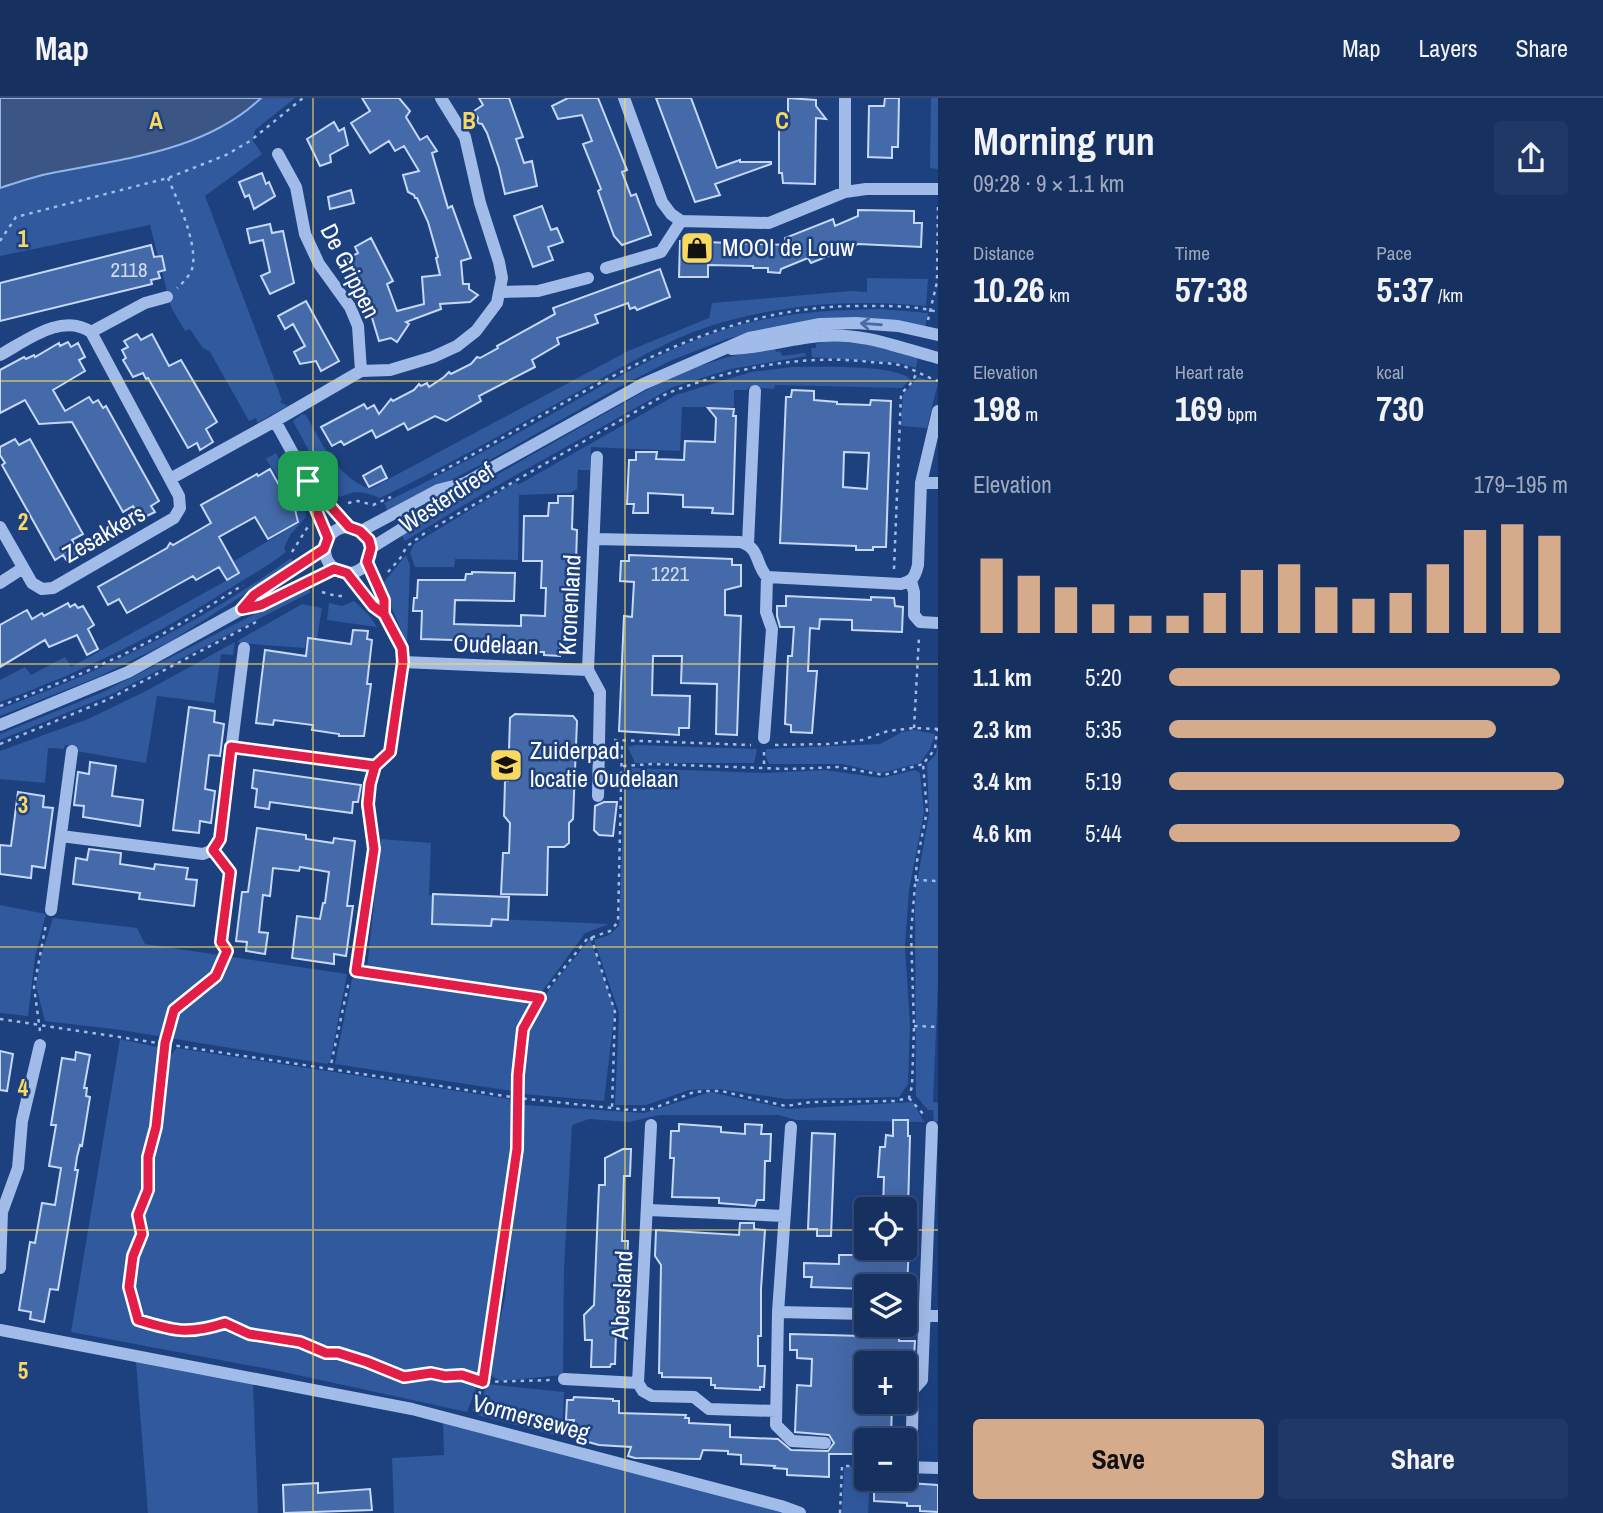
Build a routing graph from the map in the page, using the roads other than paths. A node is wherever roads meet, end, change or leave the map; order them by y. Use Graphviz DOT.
graph roads {
  1 [pos="441,98"];
  2 [pos="624,98"];
  3 [pos="845,98"];
  4 [pos="278,154"];
  5 [pos="938,188"];
  6 [pos="845,192"];
  7 [pos="681,221"];
  8 [pos="606,268"];
  9 [pos="589,278"];
  10 [pos="500,292"];
  11 [pos="167,297"];
  12 [pos="91,332"];
  13 [pos="938,335"];
  14 [pos="728,349"];
  15 [pos="0,355"];
  16 [pos="938,358"];
  17 [pos="361,371"];
  18 [pos="755,391"];
  19 [pos="938,411"];
  20 [pos="275,421"];
  21 [pos="597,457"];
  22 [pos="170,479"];
  23 [pos="308,481"];
  24 [pos="465,483"];
  25 [pos="921,483"];
  26 [pos="938,483"];
  27 [pos="0,527"];
  28 [pos="355,529"];
  29 [pos="594,539"];
  30 [pos="326,543"];
  31 [pos="748,544"];
  32 [pos="371,548"];
  33 [pos="367,562"];
  34 [pos="23,568"];
  35 [pos="341,571"];
  36 [pos="767,577"];
  37 [pos="911,581"];
  38 [pos="0,583"];
  39 [pos="242,609"];
  40 [pos="384,614"];
  41 [pos="938,623"];
  42 [pos="244,648"];
  43 [pos="403,662"];
  44 [pos="587,670"];
  45 [pos="0,725"];
  46 [pos="764,742"];
  47 [pos="231,747"];
  48 [pos="72,751"];
  49 [pos="375,766"];
  50 [pos="598,796"];
  51 [pos="61,836"];
  52 [pos="213,850"];
  53 [pos="51,910"];
  54 [pos="221,942"];
  55 [pos="356,971"];
  56 [pos="40,1045"];
  57 [pos="651,1125"];
  58 [pos="791,1127"];
  59 [pos="932,1127"];
  60 [pos="648,1210"];
  61 [pos="1,1212"];
  62 [pos="784,1216"];
  63 [pos="0,1268"];
  64 [pos="778,1312"];
  65 [pos="854,1314"];
  66 [pos="917,1316"];
  67 [pos="923,1316"];
  68 [pos="938,1316"];
  69 [pos="0,1330"];
  70 [pos="564,1379"];
  71 [pos="638,1383"];
  72 [pos="776,1410"];
  73 [pos="911,1428"];
  74 [pos="825,1443"];
  75 [pos="917,1467"];
  76 [pos="938,1468"];
  77 [pos="800,1513"];
  1 -- 10 [label="street"];
  2 -- 7 [label="street"];
  3 -- 6 [label="street"];
  4 -- 17 [label="street, De Grippen"];
  5 -- 6 [label="street"];
  6 -- 7 [label="street"];
  7 -- 8 [label="street"];
  9 -- 10 [label="street"];
  10 -- 17 [label="street"];
  11 -- 12 [label="street"];
  12 -- 15 [label="street"];
  12 -- 22 [label="street, Zesakkers"];
  13 -- 14 [label="street, Westerdreef, one-way"];
  14 -- 16 [label="street, Westerdreef"];
  14 -- 24 [label="street, Westerdreef"];
  17 -- 20 [label="street"];
  18 -- 31 [label="street"];
  19 -- 25 [label="street"];
  20 -- 22 [label="street"];
  20 -- 23 [label="street"];
  21 -- 29 [label="street, Kronenland"];
  22 -- 34 [label="street, Zesakkers"];
  23 -- 28 [label="street"];
  23 -- 30 [label="street"];
  24 -- 28 [label="street, Westerdreef"];
  24 -- 32 [label="street, Westerdreef"];
  25 -- 26 [label="street"];
  25 -- 37 [label="street"];
  27 -- 34 [label="street, Zesakkers"];
  28 -- 30 [label="street"];
  28 -- 32 [label="street"];
  29 -- 31 [label="street, Kronenland"];
  29 -- 44 [label="street, Kronenland"];
  30 -- 35 [label="street"];
  30 -- 39 [label="street"];
  31 -- 36 [label="street"];
  32 -- 33 [label="street"];
  33 -- 35 [label="street"];
  33 -- 40 [label="street"];
  34 -- 38 [label="street"];
  35 -- 39 [label="street"];
  35 -- 40 [label="street"];
  36 -- 37 [label="street"];
  36 -- 46 [label="street"];
  37 -- 41 [label="street"];
  39 -- 45 [label="street"];
  40 -- 43 [label="street"];
  42 -- 47 [label="street"];
  43 -- 44 [label="street, Oudelaan"];
  43 -- 49 [label="street"];
  44 -- 50 [label="street, Kronenland"];
  47 -- 49 [label="street"];
  47 -- 52 [label="street"];
  48 -- 51 [label="street"];
  49 -- 55 [label="street"];
  51 -- 52 [label="street"];
  51 -- 53 [label="street"];
  52 -- 54 [label="street"];
  56 -- 61 [label="street"];
  57 -- 60 [label="street, Abersland"];
  58 -- 62 [label="street"];
  59 -- 67 [label="street"];
  60 -- 62 [label="street"];
  60 -- 71 [label="street, Abersland"];
  61 -- 63 [label="street"];
  62 -- 64 [label="street"];
  64 -- 65 [label="street"];
  64 -- 72 [label="street"];
  66 -- 67 [label="street"];
  67 -- 68 [label="street"];
  67 -- 73 [label="street"];
  69 -- 77 [label="street, Vormerseweg"];
  70 -- 71 [label="street"];
  71 -- 72 [label="street"];
  72 -- 74 [label="street"];
  75 -- 76 [label="street"];
}
